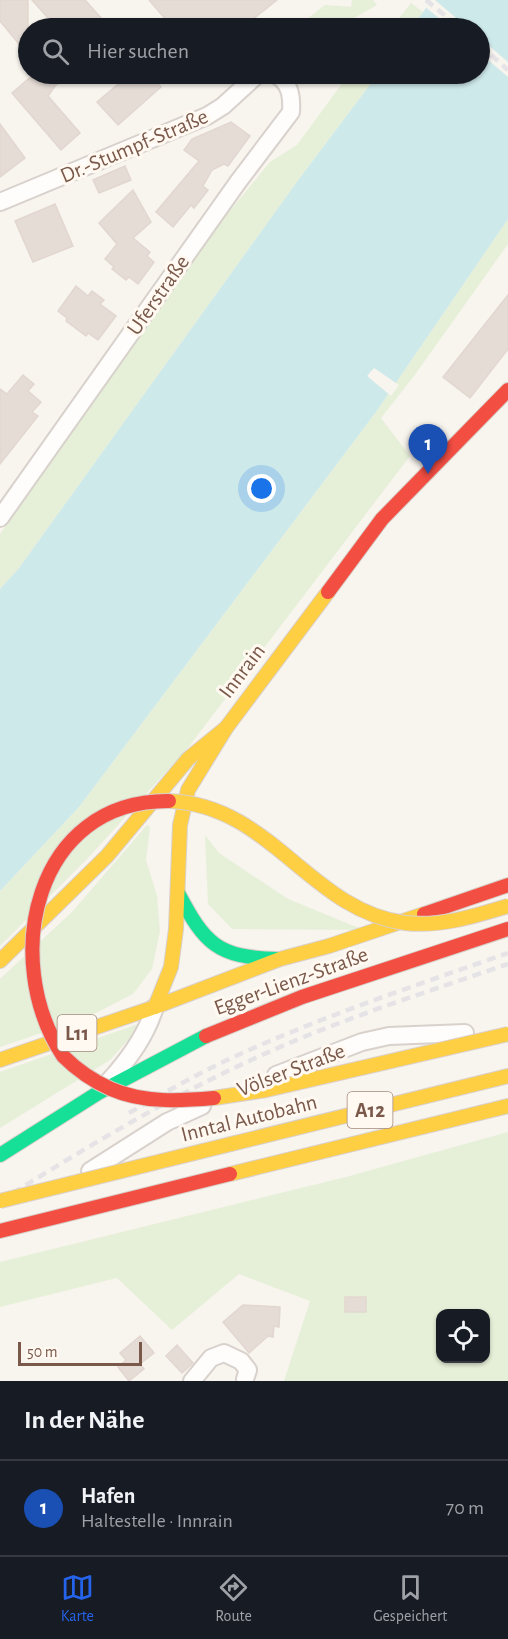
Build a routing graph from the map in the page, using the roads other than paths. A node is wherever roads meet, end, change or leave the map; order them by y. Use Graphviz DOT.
graph roads {
  1 [pos="247,84"];
  2 [pos="286,84"];
  3 [pos="0,202"];
  4 [pos="508,390"];
  5 [pos="0,518"];
  6 [pos="226,728"];
  7 [pos="508,885"];
  8 [pos="177,891"];
  9 [pos="27,897"];
  10 [pos="508,906"];
  11 [pos="19,925"];
  12 [pos="508,929"];
  13 [pos="280,959"];
  14 [pos="0,961"];
  15 [pos="18,962"];
  16 [pos="26,999"];
  17 [pos="155,1007"];
  18 [pos="508,1033"];
  19 [pos="0,1060"];
  20 [pos="508,1076"];
  21 [pos="98,1093"];
  22 [pos="508,1106"];
  23 [pos="0,1155"];
  24 [pos="0,1202"];
  25 [pos="0,1229"];
  26 [pos="244,1379"];
  27 [pos="192,1381"];
  1 -- 3 [label="street, Dr.-Stumpf-Straße"];
  2 -- 5 [label="street, Uferstraße"];
  4 -- 6 [label="main road, Innrain / L11"];
  6 -- 8 [label="main road, Innrain / L11"];
  6 -- 14 [label="main road"];
  7 -- 13 [label="main road, Egger-Lienz-Straße"];
  8 -- 13 [label="main road"];
  8 -- 17 [label="main road, Innrain / L11"];
  9 -- 10 [label="main road, bridge"];
  11 -- 15 [label="main road"];
  12 -- 21 [label="main road, Egger-Lienz-Straße"];
  13 -- 17 [label="main road, Egger-Lienz-Straße"];
  16 -- 18 [label="main road, bridge"];
  17 -- 19 [label="main road, L11"];
  17 -- 21 [label="street, L11"];
  18 -- 25 [label="street, Völser Straße"];
  20 -- 24 [label="main road, Inntal Autobahn / A12, bridge"];
  21 -- 23 [label="main road, L11"];
  22 -- 25 [label="main road, A12"];
  26 -- 27 [label="street"];
}
